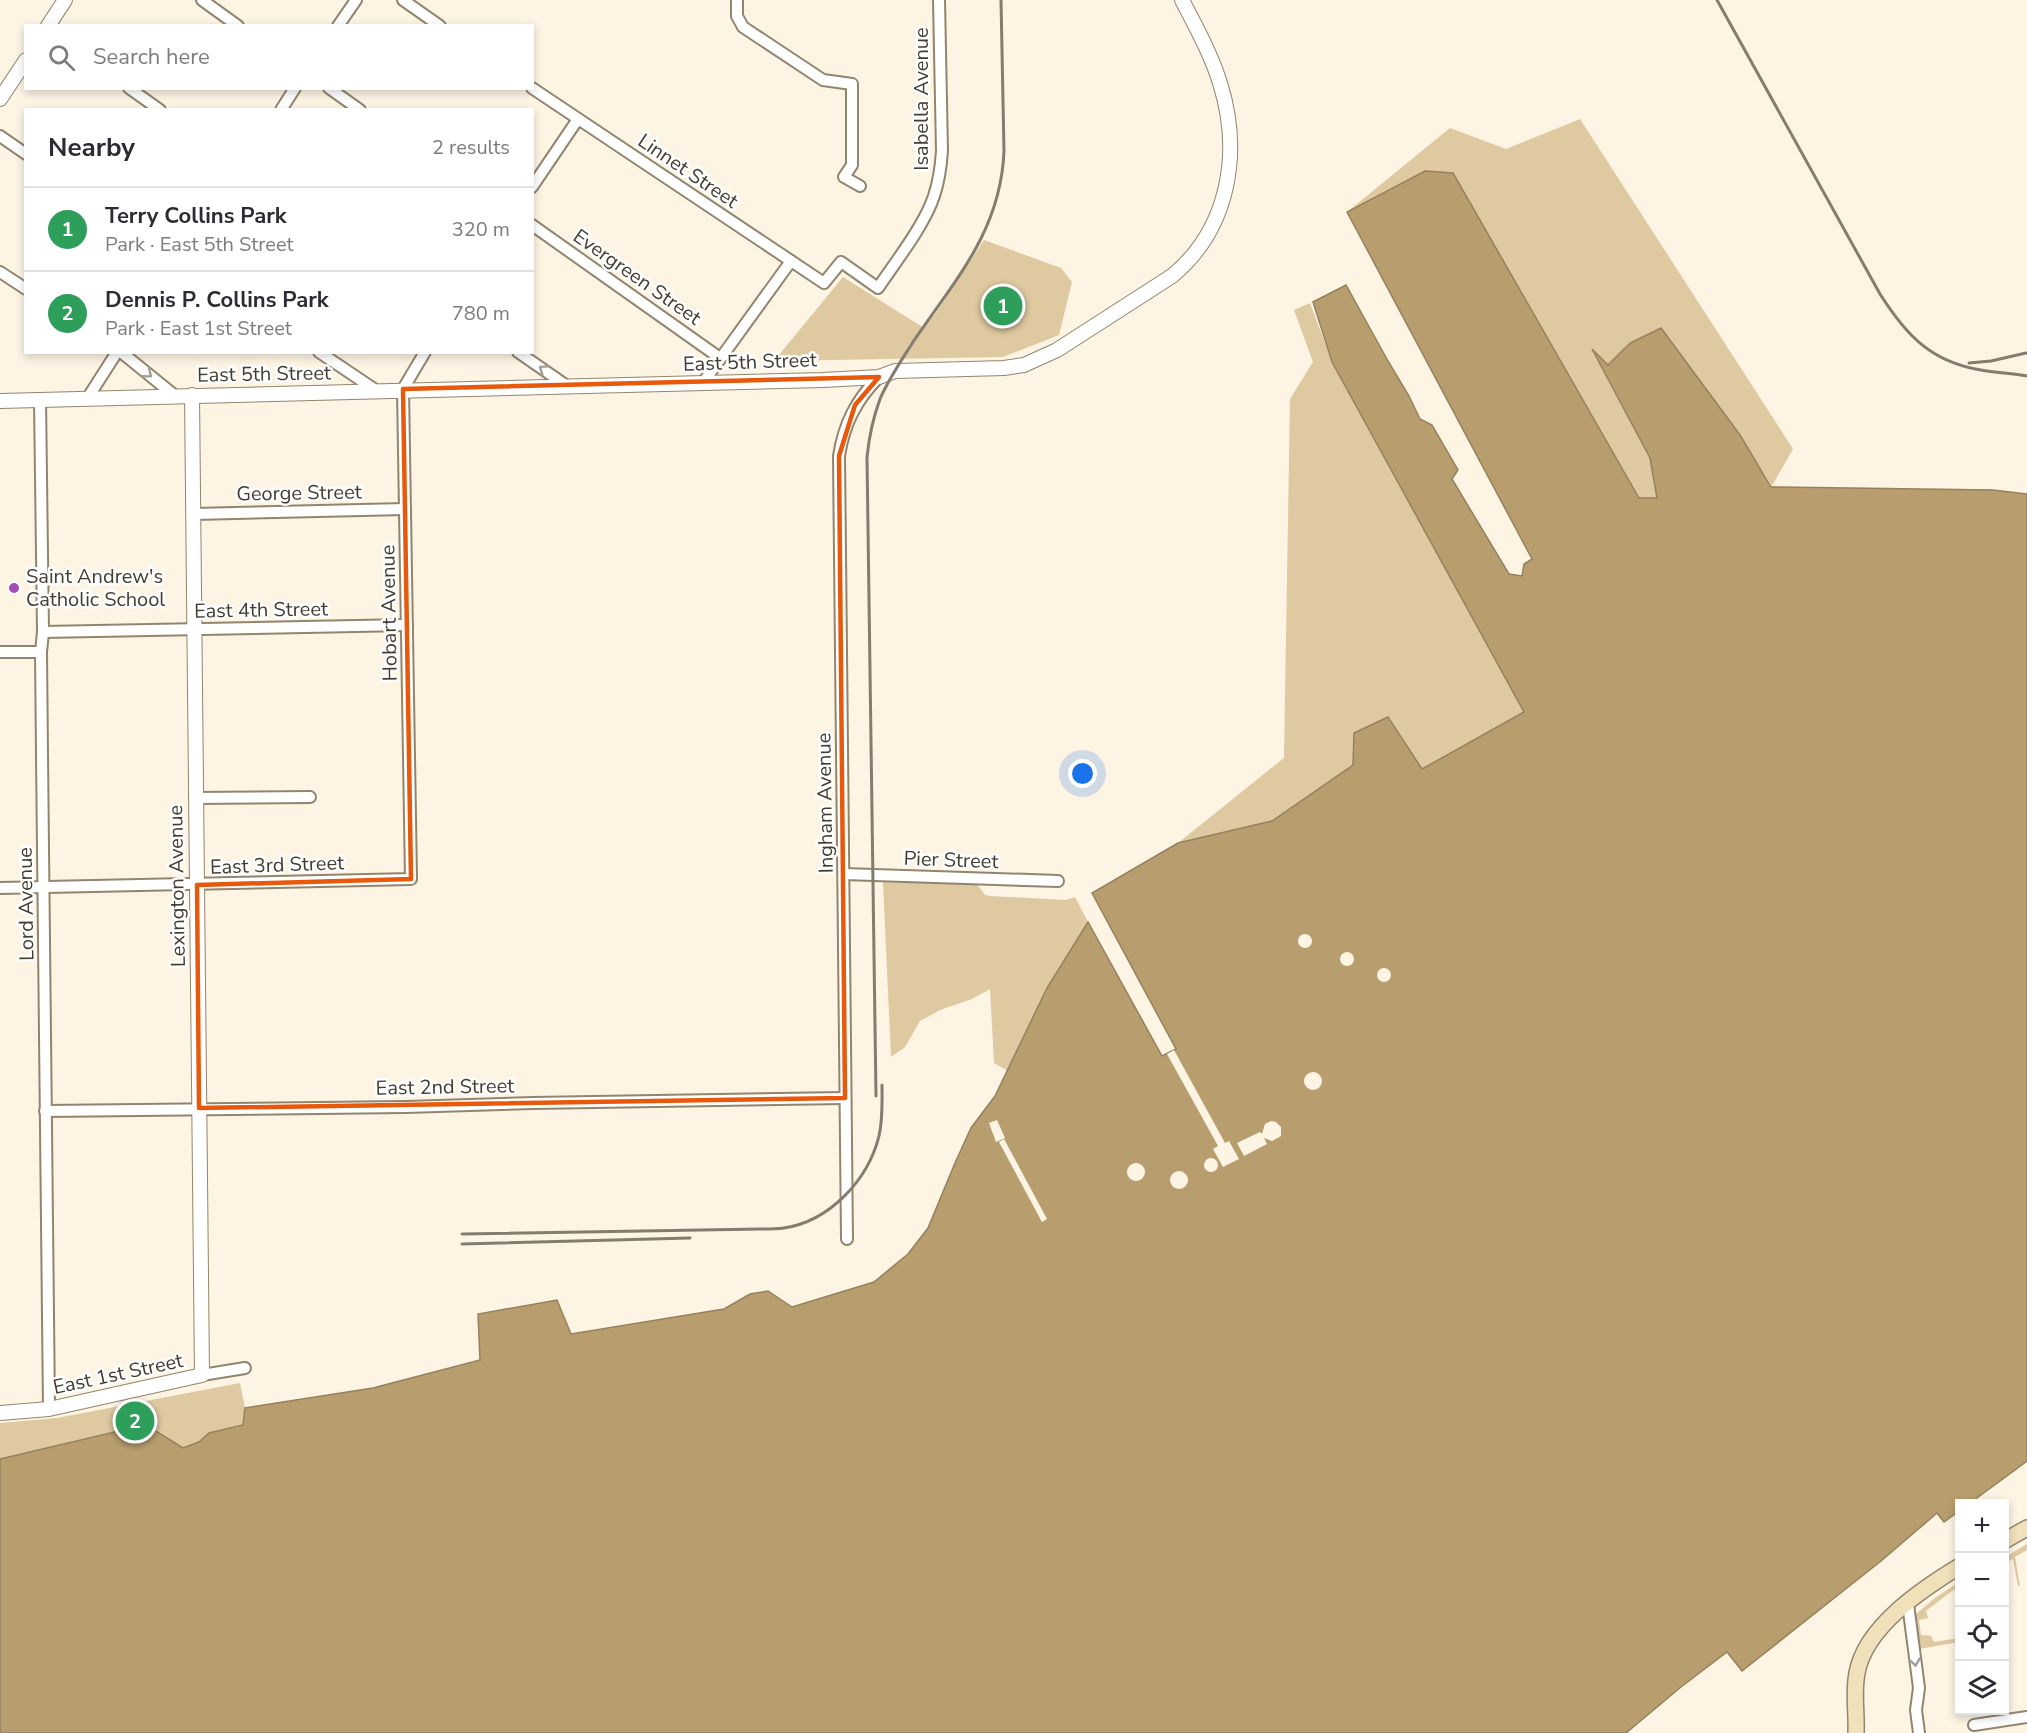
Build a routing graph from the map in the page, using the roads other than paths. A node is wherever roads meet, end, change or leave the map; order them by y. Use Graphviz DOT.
graph roads {
  1 [pos="65,0"];
  2 [pos="202,0"];
  3 [pos="356,0"];
  4 [pos="403,0"];
  5 [pos="737,0"];
  6 [pos="939,0"];
  7 [pos="1182,0"];
  8 [pos="49,24"];
  9 [pos="235,24"];
  10 [pos="340,24"];
  11 [pos="437,24"];
  12 [pos="24,63"];
  13 [pos="534,89"];
  14 [pos="132,90"];
  15 [pos="294,90"];
  16 [pos="332,90"];
  17 [pos="0,99"];
  18 [pos="157,108"];
  19 [pos="281,108"];
  20 [pos="357,108"];
  21 [pos="578,119"];
  22 [pos="0,136"];
  23 [pos="24,153"];
  24 [pos="534,184"];
  25 [pos="860,186"];
  26 [pos="534,226"];
  27 [pos="791,261"];
  28 [pos="0,272"];
  29 [pos="824,283"];
  30 [pos="24,288"];
  31 [pos="118,354"];
  32 [pos="122,354"];
  33 [pos="322,354"];
  34 [pos="424,354"];
  35 [pos="521,354"];
  36 [pos="720,358"];
  37 [pos="879,377"];
  38 [pos="702,384"];
  39 [pos="567,386"];
  40 [pos="403,389"];
  41 [pos="376,391"];
  42 [pos="174,395"];
  43 [pos="192,395"];
  44 [pos="40,399"];
  45 [pos="87,399"];
  46 [pos="0,401"];
  47 [pos="405,509"];
  48 [pos="194,514"];
  49 [pos="407,625"];
  50 [pos="194,628"];
  51 [pos="43,632"];
  52 [pos="0,652"];
  53 [pos="41,652"];
  54 [pos="310,797"];
  55 [pos="195,798"];
  56 [pos="844,874"];
  57 [pos="411,879"];
  58 [pos="1058,881"];
  59 [pos="197,885"];
  60 [pos="0,888"];
  61 [pos="44,888"];
  62 [pos="845,1098"];
  63 [pos="199,1108"];
  64 [pos="45,1111"];
  65 [pos="847,1239"];
  66 [pos="245,1368"];
  67 [pos="202,1375"];
  68 [pos="49,1409"];
  69 [pos="0,1413"];
  70 [pos="2027,1528"];
  71 [pos="2009,1538"];
  72 [pos="1955,1569"];
  73 [pos="1908,1604"];
  74 [pos="2027,1717"];
  75 [pos="1974,1725"];
  76 [pos="1856,1733"];
  77 [pos="1919,1733"];
  1 -- 8 [label="street"];
  2 -- 9 [label="street"];
  3 -- 10 [label="street"];
  4 -- 11 [label="street"];
  5 -- 25 [label="street"];
  6 -- 29 [label="street, Isabella Avenue"];
  7 -- 37 [label="street, East 5th Street"];
  12 -- 17 [label="street"];
  13 -- 21 [label="street, Linnet Street"];
  14 -- 18 [label="street"];
  15 -- 19 [label="street"];
  16 -- 20 [label="street"];
  21 -- 24 [label="street"];
  21 -- 27 [label="street, Linnet Street"];
  22 -- 23 [label="street"];
  26 -- 36 [label="street, Evergreen Street"];
  27 -- 29 [label="street, Linnet Street"];
  27 -- 36 [label="street"];
  28 -- 30 [label="street"];
  31 -- 45 [label="street"];
  32 -- 42 [label="street, one-way"];
  33 -- 41 [label="street"];
  34 -- 40 [label="street"];
  39 -- 35 [label="street, one-way"];
  36 -- 38 [label="street"];
  37 -- 38 [label="street, East 5th Street"];
  37 -- 56 [label="street, Ingham Avenue"];
  38 -- 39 [label="street, East 5th Street"];
  39 -- 40 [label="street, East 5th Street"];
  40 -- 41 [label="street, East 5th Street"];
  40 -- 47 [label="street, Hobart Avenue"];
  41 -- 43 [label="street, East 5th Street"];
  42 -- 43 [label="street, East 5th Street"];
  42 -- 45 [label="street, East 5th Street"];
  43 -- 48 [label="street, Lexington Avenue"];
  44 -- 45 [label="street, East 5th Street"];
  44 -- 46 [label="street, East 5th Street"];
  44 -- 51 [label="street, Lord Avenue"];
  47 -- 48 [label="street, George Street"];
  47 -- 49 [label="street, Hobart Avenue"];
  48 -- 50 [label="street, Lexington Avenue"];
  49 -- 50 [label="street, East 4th Street"];
  49 -- 57 [label="street, Hobart Avenue"];
  50 -- 51 [label="street, East 4th Street"];
  50 -- 55 [label="street, Lexington Avenue"];
  51 -- 53 [label="street, Lord Avenue"];
  52 -- 53 [label="street"];
  53 -- 61 [label="street, Lord Avenue"];
  54 -- 55 [label="street"];
  55 -- 59 [label="street, Lexington Avenue"];
  56 -- 58 [label="street, Pier Street"];
  56 -- 62 [label="street, Ingham Avenue"];
  57 -- 59 [label="street, East 3rd Street"];
  59 -- 61 [label="street, East 3rd Street"];
  59 -- 63 [label="street, Lexington Avenue"];
  60 -- 61 [label="street, East 3rd Street"];
  61 -- 64 [label="street, Lord Avenue"];
  62 -- 63 [label="street, East 2nd Street"];
  62 -- 65 [label="street, Ingham Avenue"];
  63 -- 64 [label="street, East 2nd Street"];
  63 -- 67 [label="street, Lexington Avenue"];
  64 -- 68 [label="street, Lord Avenue"];
  66 -- 67 [label="street, East 1st Street"];
  67 -- 68 [label="street, East 1st Street"];
  68 -- 69 [label="street, East 1st Street"];
  70 -- 71 [label="main road"];
  72 -- 73 [label="main road"];
  73 -- 76 [label="main road"];
  73 -- 77 [label="street, one-way"];
  74 -- 75 [label="street"];
}
